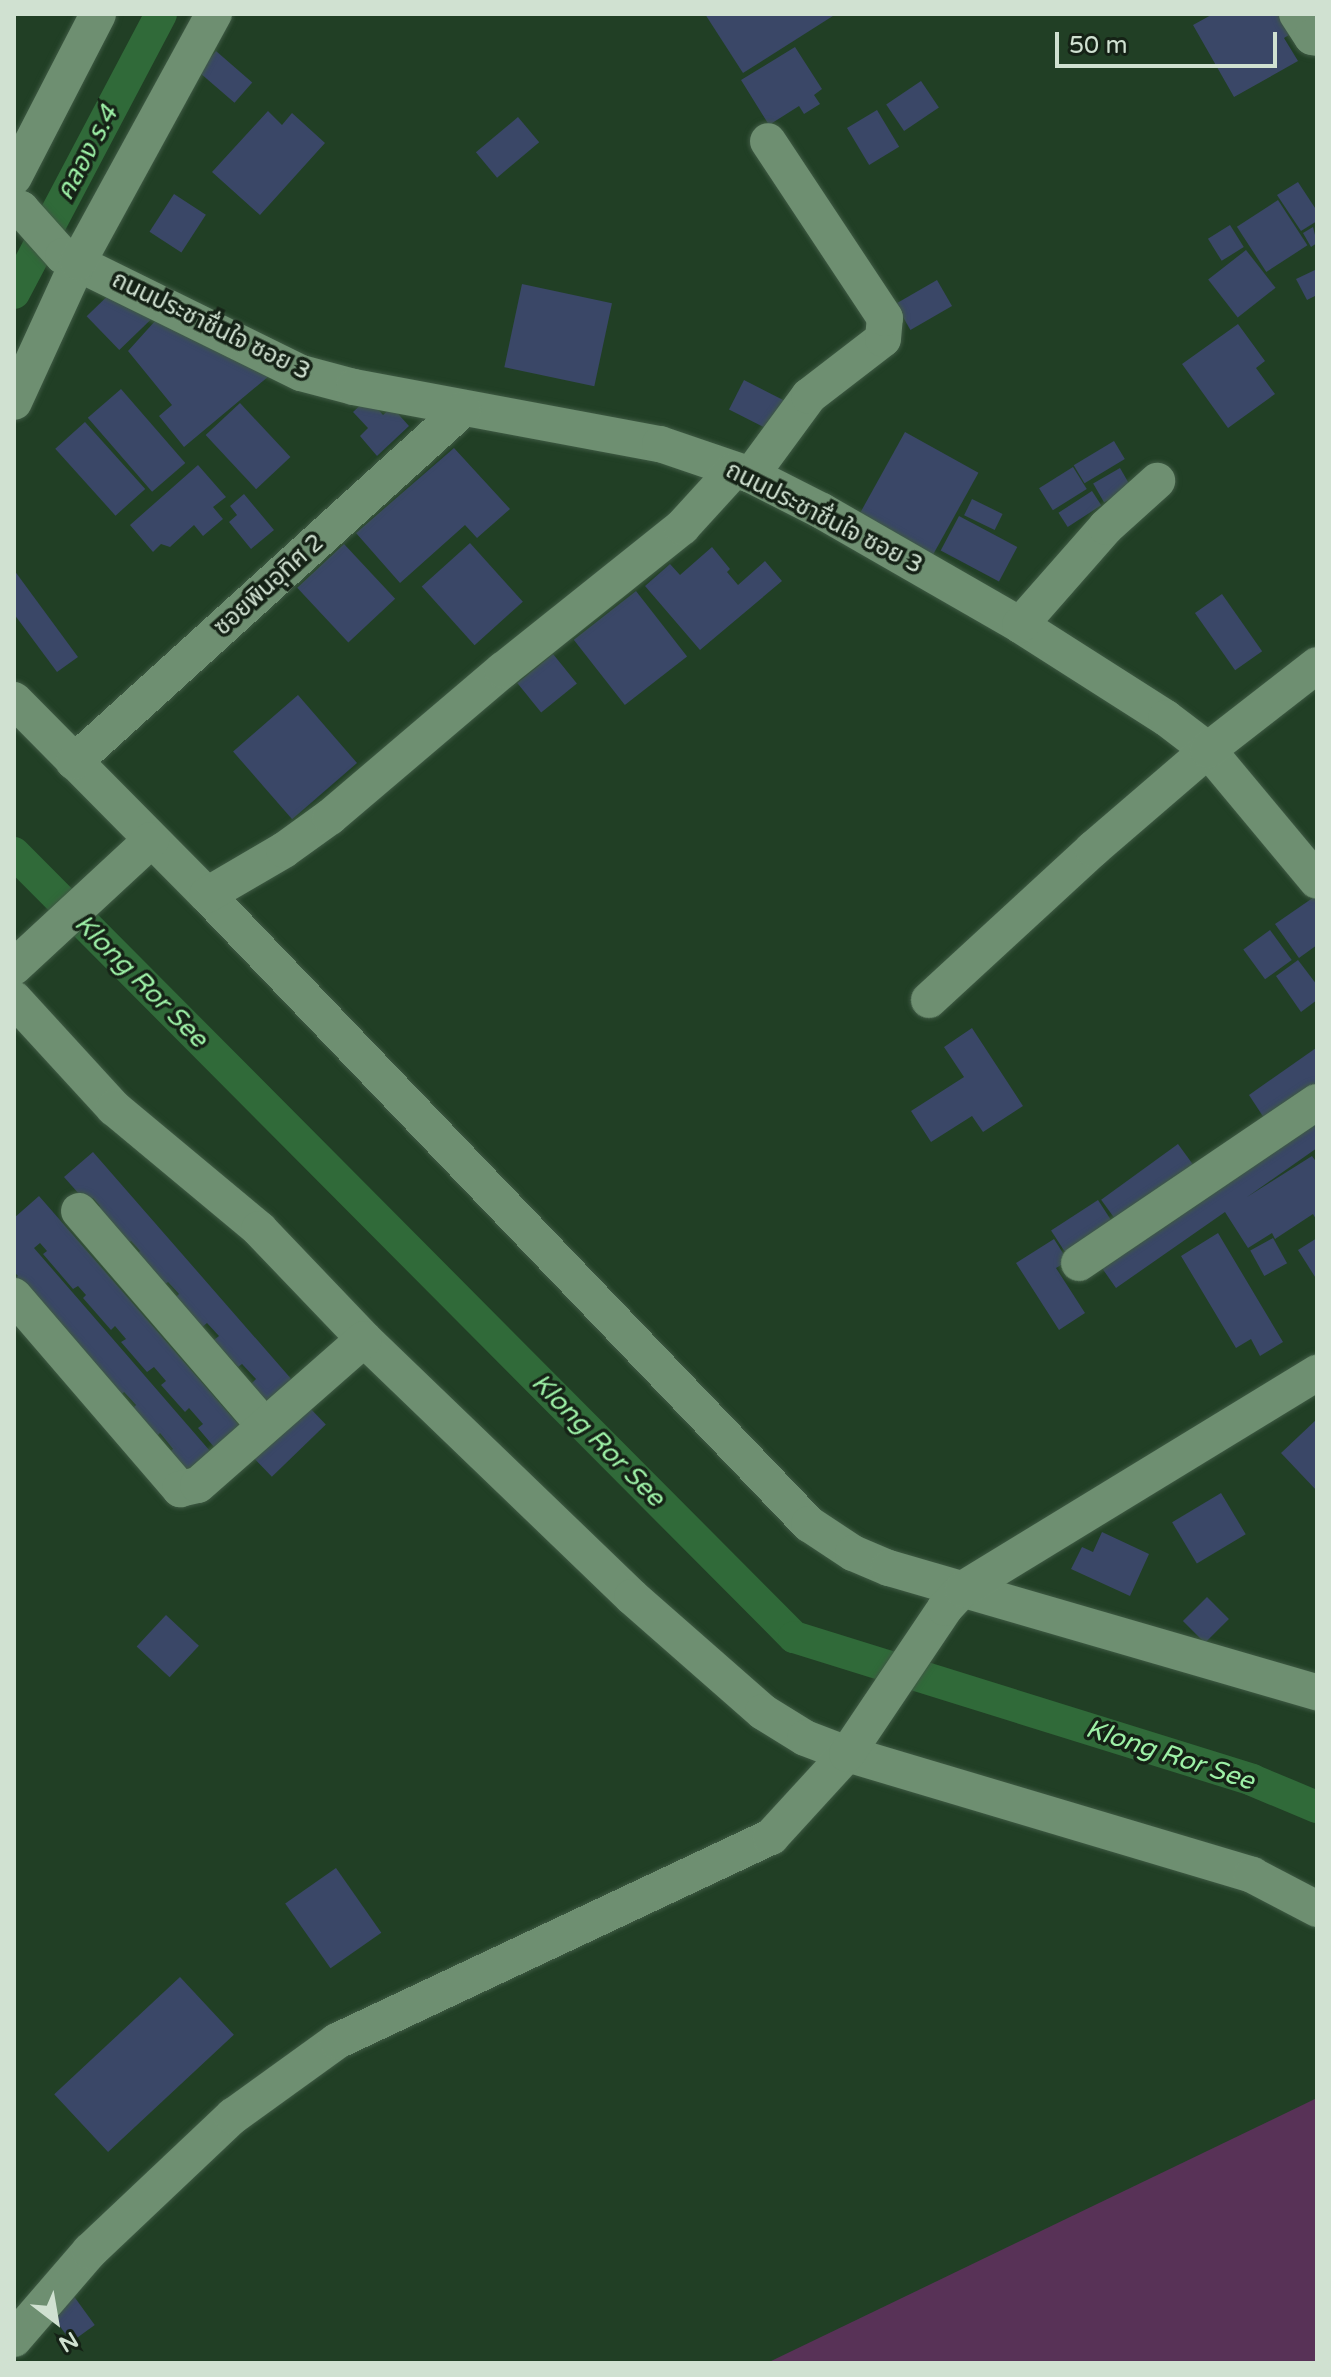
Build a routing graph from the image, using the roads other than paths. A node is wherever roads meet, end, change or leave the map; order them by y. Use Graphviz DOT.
graph roads {
  1 [pos="98,14"];
  2 [pos="214,14"];
  3 [pos="1297,14"];
  4 [pos="1317,38"];
  5 [pos="768,141"];
  6 [pos="16,197"];
  7 [pos="70,259"];
  8 [pos="14,402"];
  9 [pos="463,409"];
  10 [pos="743,473"];
  11 [pos="1157,481"];
  12 [pos="1020,625"];
  13 [pos="1317,665"];
  14 [pos="14,700"];
  15 [pos="1208,750"];
  16 [pos="74,762"];
  17 [pos="151,840"];
  18 [pos="1317,881"];
  19 [pos="207,895"];
  20 [pos="14,967"];
  21 [pos="14,999"];
  22 [pos="929,1000"];
  23 [pos="1317,1102"];
  24 [pos="79,1211"];
  25 [pos="1079,1263"];
  26 [pos="14,1296"];
  27 [pos="364,1339"];
  28 [pos="1317,1373"];
  29 [pos="264,1425"];
  30 [pos="954,1598"];
  31 [pos="1317,1692"];
  32 [pos="853,1745"];
  33 [pos="1317,1909"];
  34 [pos="14,2339"];
  1 -- 6 [label="street"];
  2 -- 7 [label="street"];
  3 -- 4 [label="street"];
  5 -- 10 [label="street"];
  6 -- 7 [label="street"];
  7 -- 8 [label="street"];
  7 -- 9 [label="street, ถนนประชาชื่นใจ ซอย 3"];
  9 -- 10 [label="street, ถนนประชาชื่นใจ ซอย 3"];
  9 -- 16 [label="street, ซอยพินอุทิศ 2"];
  10 -- 12 [label="street, ถนนประชาชื่นใจ ซอย 3"];
  10 -- 19 [label="street"];
  11 -- 12 [label="street"];
  12 -- 15 [label="street, ถนนประชาชื่นใจ ซอย 3"];
  13 -- 15 [label="street"];
  14 -- 16 [label="street"];
  15 -- 18 [label="street, ถนนประชาชื่นใจ ซอย 3"];
  15 -- 22 [label="street"];
  16 -- 17 [label="street"];
  17 -- 19 [label="street"];
  17 -- 20 [label="street"];
  19 -- 30 [label="street"];
  21 -- 27 [label="street"];
  23 -- 25 [label="street"];
  24 -- 29 [label="street"];
  26 -- 29 [label="street"];
  27 -- 29 [label="street"];
  27 -- 32 [label="street"];
  28 -- 30 [label="street"];
  30 -- 31 [label="street"];
  30 -- 32 [label="street"];
  32 -- 33 [label="street"];
  32 -- 34 [label="street"];
}
